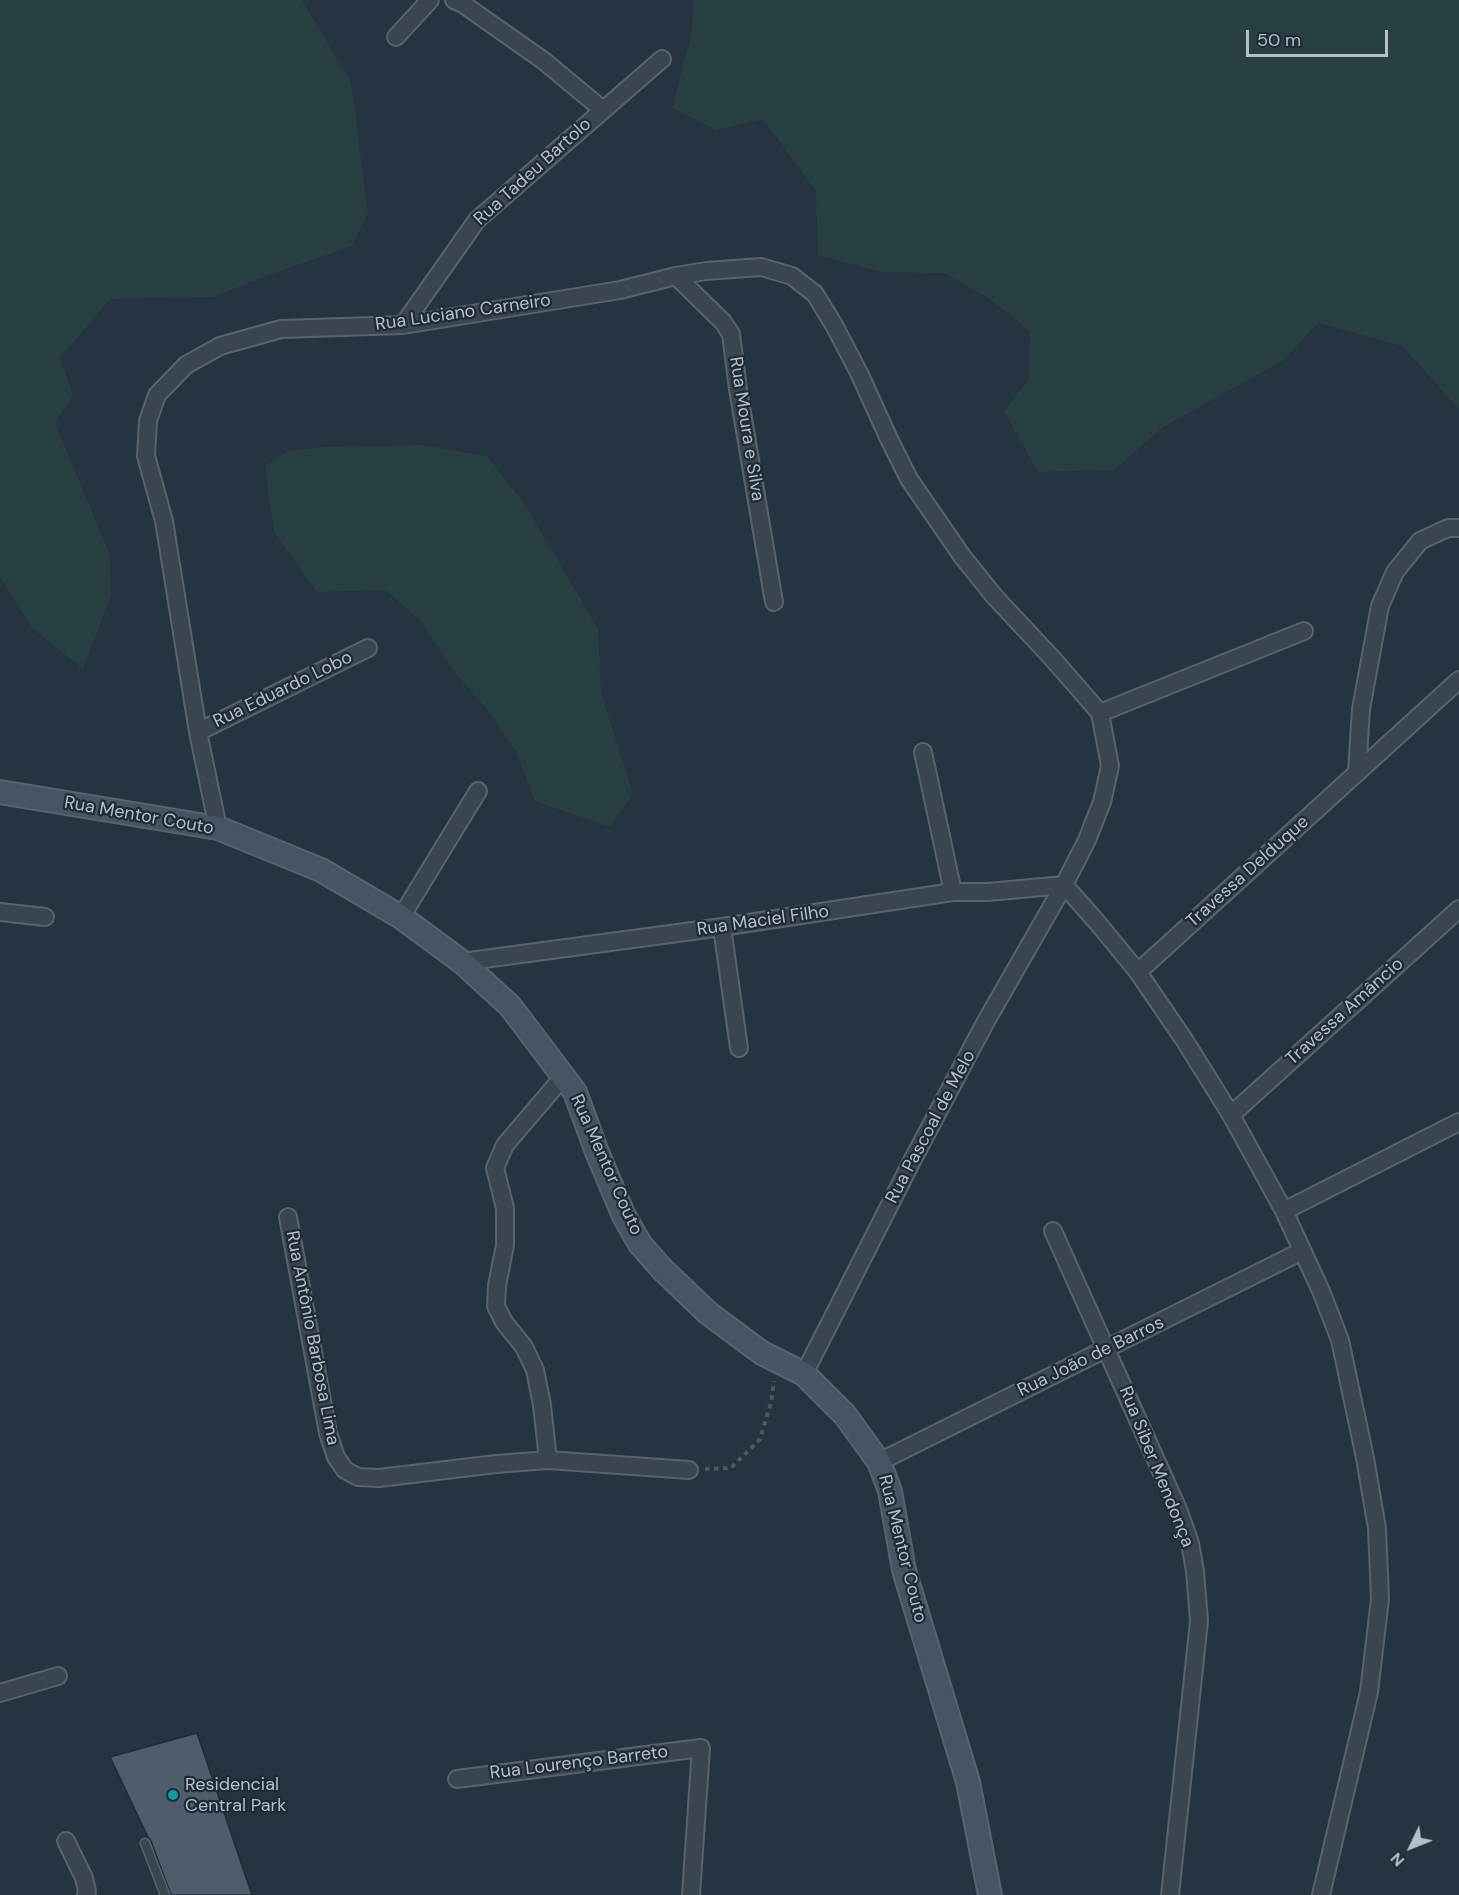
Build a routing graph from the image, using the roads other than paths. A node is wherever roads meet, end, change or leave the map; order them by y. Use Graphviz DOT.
graph roads {
  1 [pos="430,0"];
  2 [pos="454,0"];
  3 [pos="396,37"];
  4 [pos="662,59"];
  5 [pos="603,110"];
  6 [pos="676,276"];
  7 [pos="403,325"];
  8 [pos="1459,528"];
  9 [pos="774,602"];
  10 [pos="1304,631"];
  11 [pos="368,648"];
  12 [pos="1459,680"];
  13 [pos="1100,713"];
  14 [pos="198,732"];
  15 [pos="923,752"];
  16 [pos="1357,772"];
  17 [pos="478,791"];
  18 [pos="0,792"];
  19 [pos="218,828"];
  20 [pos="1064,885"];
  21 [pos="953,892"];
  22 [pos="1459,909"];
  23 [pos="0,912"];
  24 [pos="45,917"];
  25 [pos="401,917"];
  26 [pos="722,927"];
  27 [pos="462,962"];
  28 [pos="1138,972"];
  29 [pos="738,1048"];
  30 [pos="563,1077"];
  31 [pos="1231,1115"];
  32 [pos="1459,1122"];
  33 [pos="1284,1211"];
  34 [pos="288,1217"];
  35 [pos="1053,1231"];
  36 [pos="1302,1251"];
  37 [pos="1107,1350"];
  38 [pos="804,1374"];
  39 [pos="548,1460"];
  40 [pos="879,1462"];
  41 [pos="689,1470"];
  42 [pos="58,1676"];
  43 [pos="0,1693"];
  44 [pos="457,1779"];
  45 [pos="66,1841"];
  46 [pos="145,1843"];
  47 [pos="86,1895"];
  48 [pos="165,1895"];
  49 [pos="691,1895"];
  50 [pos="990,1895"];
  51 [pos="1170,1895"];
  52 [pos="1321,1895"];
  1 -- 3 [label="street"];
  2 -- 5 [label="street, Rua Tadeu Bartolo"];
  4 -- 5 [label="street, Rua Tadeu Bartolo"];
  5 -- 7 [label="street, Rua Tadeu Bartolo"];
  6 -- 7 [label="street, Rua Luciano Carneiro"];
  6 -- 9 [label="street, Rua Moura e Silva"];
  6 -- 13 [label="street, Rua Luciano Carneiro"];
  7 -- 14 [label="street, Rua Luciano Carneiro"];
  8 -- 16 [label="street"];
  10 -- 13 [label="street"];
  11 -- 14 [label="street, Rua Eduardo Lobo"];
  12 -- 16 [label="street, Travessa Delduque"];
  13 -- 20 [label="street, Rua Pascoal de Melo"];
  14 -- 19 [label="street, Rua Luciano Carneiro"];
  15 -- 21 [label="street"];
  16 -- 28 [label="street, Travessa Delduque"];
  17 -- 25 [label="street"];
  18 -- 19 [label="street, Rua Mentor Couto"];
  19 -- 25 [label="street, Rua Mentor Couto"];
  20 -- 21 [label="street, Rua Maciel Filho"];
  20 -- 28 [label="street"];
  20 -- 38 [label="street, Rua Pascoal de Melo"];
  21 -- 26 [label="street, Rua Maciel Filho"];
  22 -- 31 [label="street, Travessa Amâncio"];
  23 -- 24 [label="street"];
  25 -- 27 [label="street, Rua Mentor Couto"];
  26 -- 27 [label="street, Rua Maciel Filho"];
  26 -- 29 [label="street"];
  27 -- 30 [label="street, Rua Mentor Couto"];
  28 -- 31 [label="street"];
  30 -- 38 [label="street, Rua Mentor Couto"];
  30 -- 39 [label="street"];
  31 -- 33 [label="street"];
  32 -- 33 [label="street"];
  33 -- 36 [label="street"];
  34 -- 39 [label="street, Rua Antônio Barbosa Lima"];
  35 -- 37 [label="street, Rua Siber Mendonça"];
  36 -- 37 [label="street, Rua João de Barros"];
  36 -- 52 [label="street"];
  37 -- 40 [label="street, Rua João de Barros"];
  37 -- 51 [label="street, Rua Siber Mendonça"];
  38 -- 40 [label="street, Rua Mentor Couto"];
  39 -- 41 [label="street, Rua Antônio Barbosa Lima"];
  40 -- 50 [label="street, Rua Mentor Couto"];
  42 -- 43 [label="street"];
  44 -- 49 [label="street, Rua Lourenço Barreto"];
  45 -- 47 [label="street"];
  46 -- 48 [label="lane"];
}
